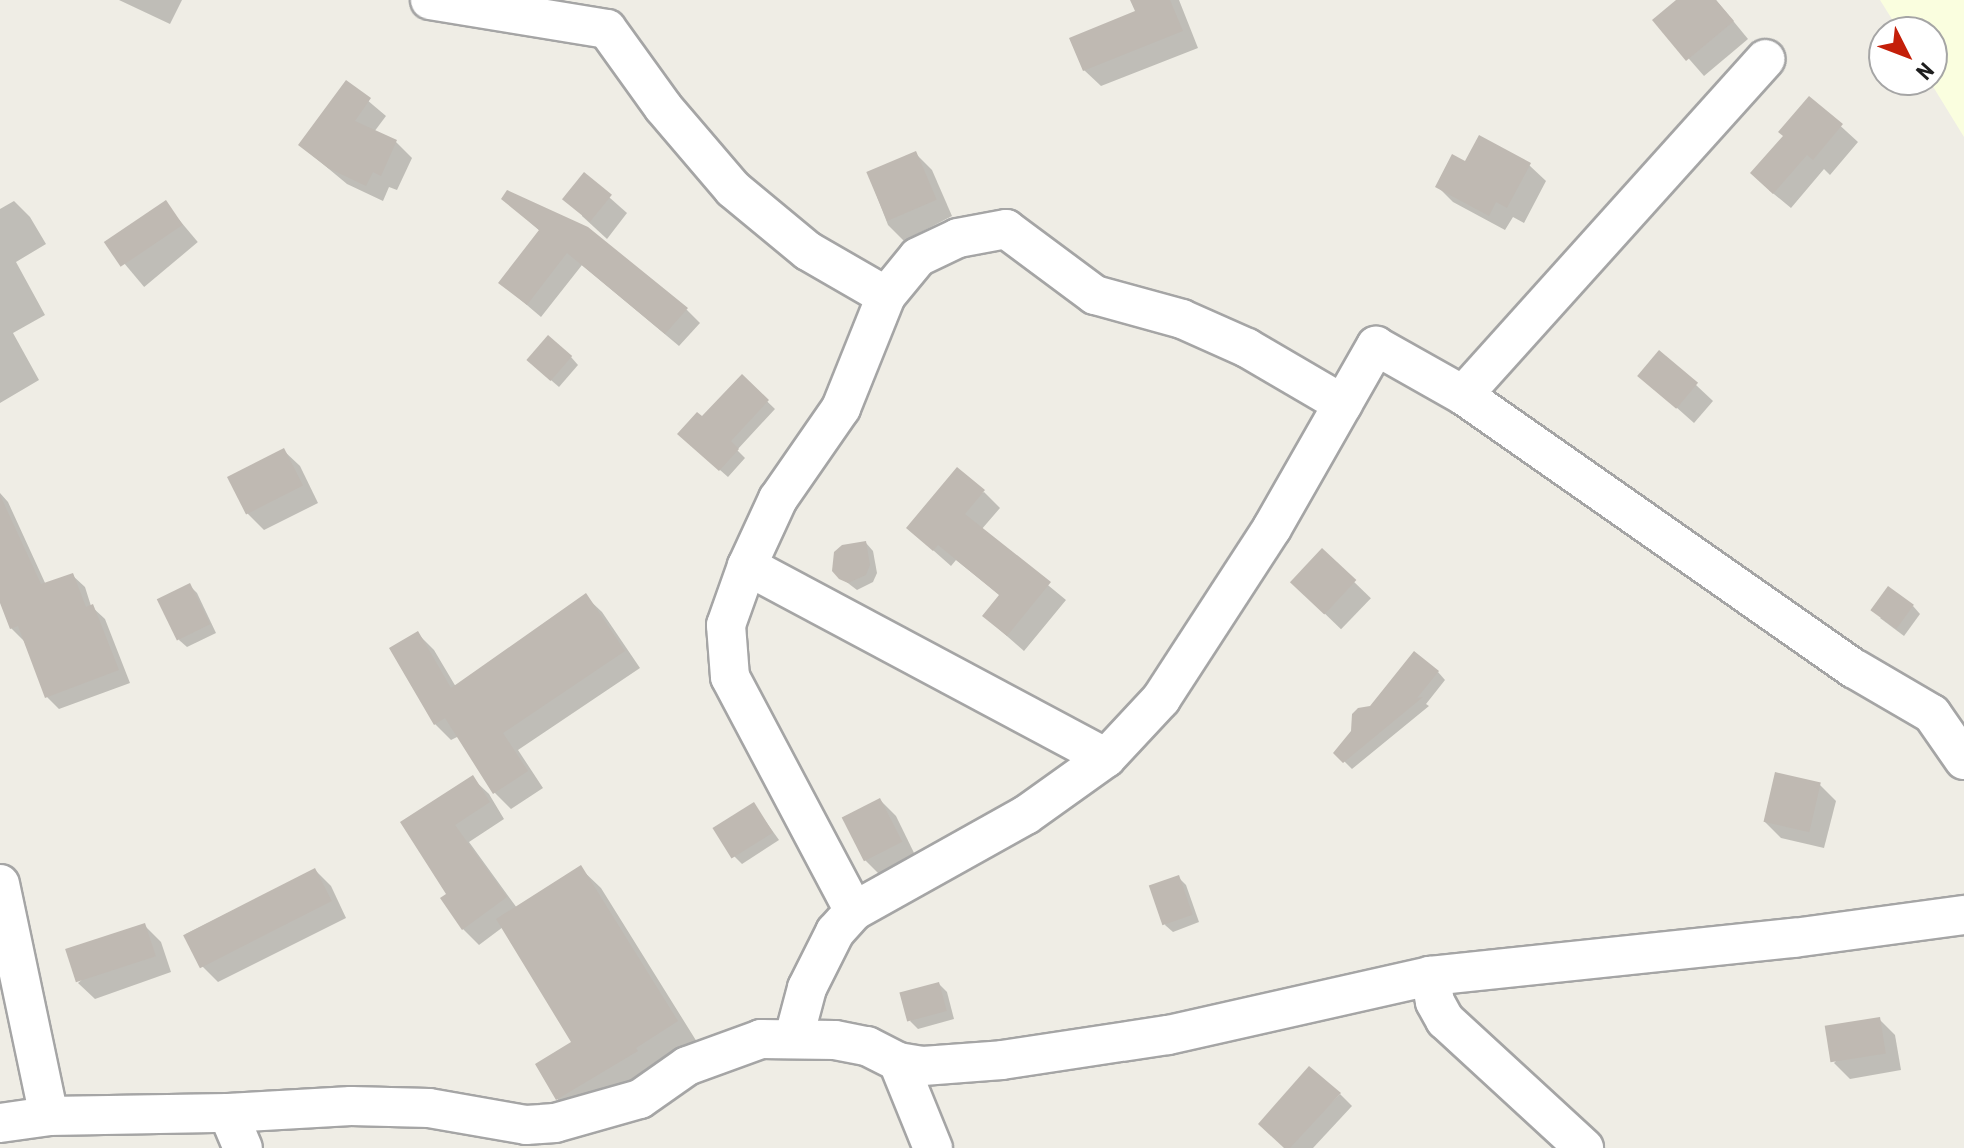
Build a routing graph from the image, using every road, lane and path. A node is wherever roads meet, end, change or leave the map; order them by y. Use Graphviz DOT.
graph roads {
  1 [pos="430,0"];
  2 [pos="1766,59"];
  3 [pos="886,296"];
  4 [pos="1463,395"];
  5 [pos="1343,404"];
  6 [pos="747,566"];
  7 [pos="1106,758"];
  8 [pos="1964,760"];
  9 [pos="0,884"];
  10 [pos="854,911"];
  11 [pos="1964,915"];
  12 [pos="1430,976"];
  13 [pos="794,1037"];
  14 [pos="898,1062"];
  15 [pos="228,1113"];
  16 [pos="49,1116"];
  17 [pos="0,1123"];
  18 [pos="243,1148"];
  19 [pos="933,1148"];
  20 [pos="1584,1148"];
  1 -- 3 [label="street"];
  2 -- 4 [label="street"];
  3 -- 5 [label="street"];
  3 -- 6 [label="street"];
  4 -- 5 [label="street"];
  4 -- 8 [label="street"];
  5 -- 7 [label="street"];
  6 -- 7 [label="street"];
  6 -- 10 [label="street"];
  7 -- 10 [label="street"];
  9 -- 16 [label="street"];
  10 -- 13 [label="street"];
  11 -- 12 [label="street"];
  12 -- 14 [label="street"];
  12 -- 20 [label="street"];
  13 -- 14 [label="street"];
  13 -- 15 [label="street"];
  14 -- 19 [label="street"];
  15 -- 16 [label="street"];
  15 -- 18 [label="street"];
  16 -- 17 [label="street"];
}
